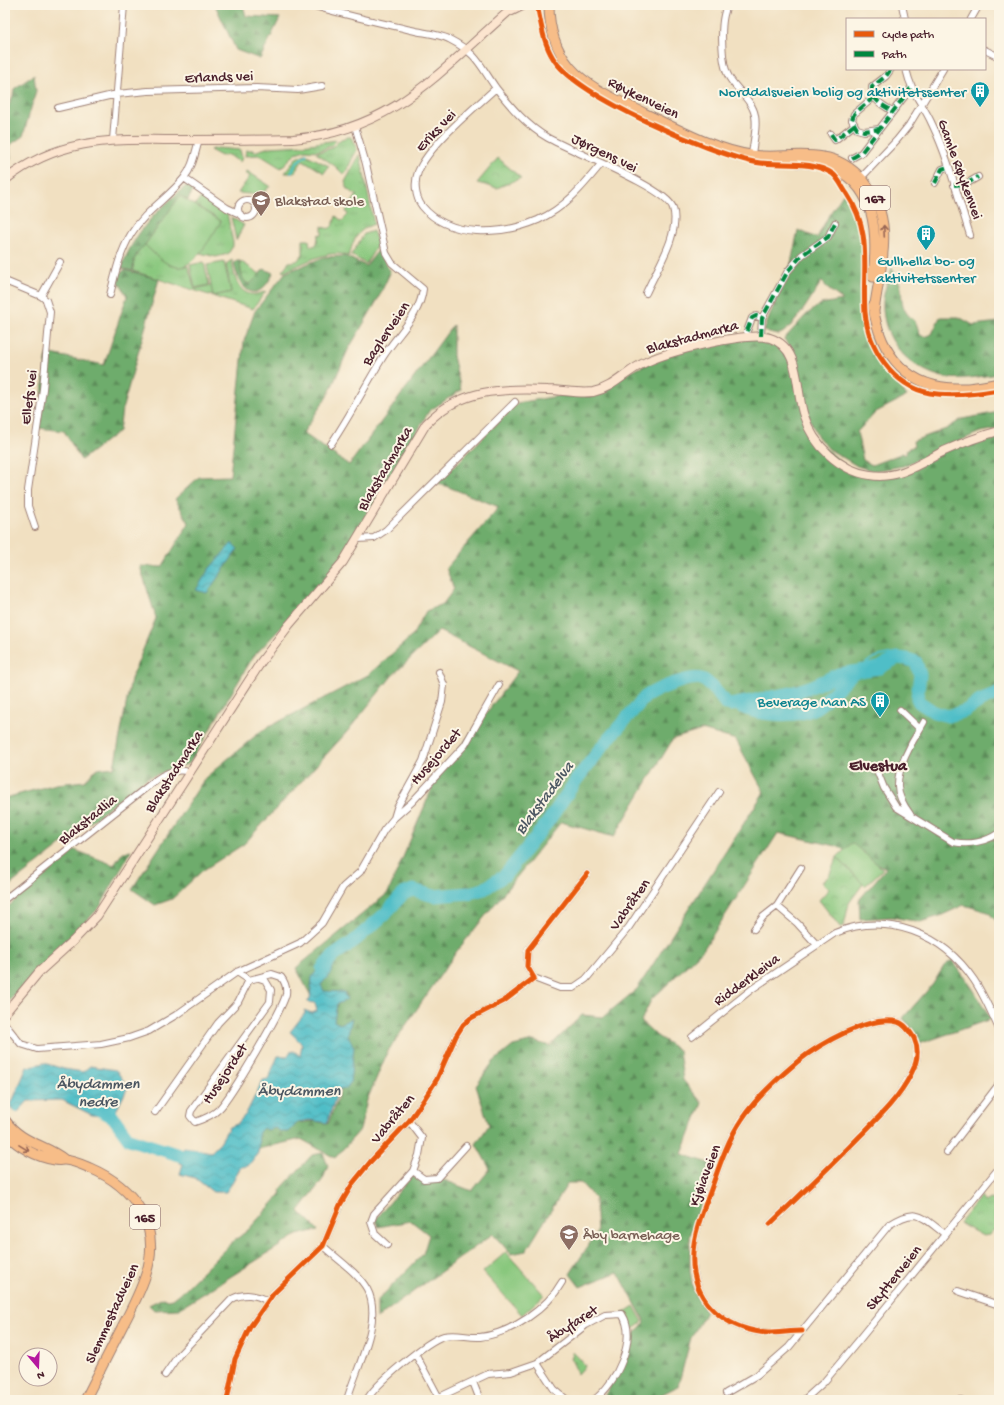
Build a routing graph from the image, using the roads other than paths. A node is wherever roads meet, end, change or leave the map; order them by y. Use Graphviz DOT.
graph roads {
  1 [pos="124,5"];
  2 [pos="311,5"];
  3 [pos="516,5"];
  4 [pos="524,5"];
  5 [pos="549,5"];
  6 [pos="902,5"];
  7 [pos="979,5"];
  8 [pos="727,6"];
  9 [pos="508,13"];
  10 [pos="905,18"];
  11 [pos="972,18"];
  12 [pos="467,49"];
  13 [pos="986,50"];
  14 [pos="999,57"];
  15 [pos="890,70"];
  16 [pos="906,70"];
  17 [pos="942,70"];
  18 [pos="322,86"];
  19 [pos="496,88"];
  20 [pos="911,88"];
  21 [pos="117,94"];
  22 [pos="874,97"];
  23 [pos="921,107"];
  24 [pos="58,108"];
  25 [pos="892,111"];
  26 [pos="854,125"];
  27 [pos="355,126"];
  28 [pos="879,129"];
  29 [pos="831,134"];
  30 [pos="113,140"];
  31 [pos="199,140"];
  32 [pos="752,156"];
  33 [pos="852,158"];
  34 [pos="601,164"];
  35 [pos="948,167"];
  36 [pos="184,178"];
  37 [pos="978,178"];
  38 [pos="5,180"];
  39 [pos="858,181"];
  40 [pos="935,183"];
  41 [pos="954,185"];
  42 [pos="240,214"];
  43 [pos="836,222"];
  44 [pos="970,234"];
  45 [pos="60,262"];
  46 [pos="5,281"];
  47 [pos="646,293"];
  48 [pos="110,295"];
  49 [pos="41,296"];
  50 [pos="762,318"];
  51 [pos="746,331"];
  52 [pos="761,336"];
  53 [pos="999,383"];
  54 [pos="515,402"];
  55 [pos="999,431"];
  56 [pos="331,444"];
  57 [pos="35,527"];
  58 [pos="358,539"];
  59 [pos="439,672"];
  60 [pos="499,685"];
  61 [pos="900,710"];
  62 [pos="924,722"];
  63 [pos="920,729"];
  64 [pos="876,768"];
  65 [pos="189,772"];
  66 [pos="719,792"];
  67 [pos="910,816"];
  68 [pos="394,818"];
  69 [pos="999,833"];
  70 [pos="801,868"];
  71 [pos="587,874"];
  72 [pos="5,899"];
  73 [pos="777,906"];
  74 [pos="754,929"];
  75 [pos="817,945"];
  76 [pos="237,972"];
  77 [pos="259,978"];
  78 [pos="534,978"];
  79 [pos="249,980"];
  80 [pos="5,1012"];
  81 [pos="5,1024"];
  82 [pos="999,1029"];
  83 [pos="692,1037"];
  84 [pos="999,1084"];
  85 [pos="155,1112"];
  86 [pos="5,1120"];
  87 [pos="409,1121"];
  88 [pos="7,1134"];
  89 [pos="466,1146"];
  90 [pos="947,1152"];
  91 [pos="999,1168"];
  92 [pos="413,1171"];
  93 [pos="770,1224"];
  94 [pos="944,1234"];
  95 [pos="387,1245"];
  96 [pos="323,1246"];
  97 [pos="562,1282"];
  98 [pos="958,1291"];
  99 [pos="267,1301"];
  100 [pos="999,1305"];
  101 [pos="802,1331"];
  102 [pos="416,1355"];
  103 [pos="536,1363"];
  104 [pos="165,1375"];
  105 [pos="473,1382"];
  106 [pos="726,1393"];
  107 [pos="436,1398"];
  108 [pos="85,1400"];
  109 [pos="227,1400"];
  110 [pos="347,1400"];
  111 [pos="367,1400"];
  112 [pos="480,1400"];
  113 [pos="567,1400"];
  114 [pos="594,1400"];
  115 [pos="804,1400"];
  116 [pos="946,1400"];
  117 [pos="961,1400"];
  1 -- 21 [label="street"];
  2 -- 12 [label="street, Jørgens vei"];
  3 -- 9 [label="main road"];
  4 -- 9 [label="main road"];
  5 -- 32 [label="main road, Røykenveien / 167"];
  6 -- 10 [label="street"];
  7 -- 11 [label="street"];
  8 -- 32 [label="street"];
  9 -- 12 [label="main road"];
  12 -- 19 [label="street, Jørgens vei"];
  12 -- 27 [label="main road"];
  13 -- 14 [label="street"];
  15 -- 22 [label="street"];
  16 -- 20 [label="street, Gamle Røykenvei"];
  17 -- 23 [label="street"];
  18 -- 21 [label="street, Erlands vei"];
  19 -- 34 [label="street, Jørgens vei"];
  19 -- 34 [label="street, Eriks vei"];
  20 -- 23 [label="street, Gamle Røykenvei"];
  20 -- 25 [label="street"];
  21 -- 24 [label="street, Erlands vei"];
  21 -- 30 [label="street"];
  22 -- 25 [label="street"];
  22 -- 26 [label="street"];
  23 -- 35 [label="street, Gamle Røykenvei"];
  23 -- 39 [label="street"];
  25 -- 28 [label="street"];
  26 -- 28 [label="street"];
  26 -- 29 [label="street"];
  27 -- 31 [label="main road"];
  27 -- 56 [label="street, Baglerveien"];
  28 -- 33 [label="street"];
  30 -- 31 [label="main road"];
  30 -- 38 [label="main road"];
  31 -- 36 [label="street"];
  32 -- 39 [label="main road, Røykenveien / 167"];
  34 -- 47 [label="street, Jørgens vei"];
  35 -- 40 [label="street"];
  35 -- 41 [label="street, Gamle Røykenvei"];
  36 -- 42 [label="street"];
  36 -- 48 [label="street"];
  37 -- 41 [label="street"];
  39 -- 53 [label="main road, Røykenveien / 167"];
  41 -- 44 [label="street, Gamle Røykenvei"];
  43 -- 50 [label="street"];
  45 -- 49 [label="street"];
  46 -- 49 [label="street"];
  49 -- 57 [label="street, Ellefs vei"];
  50 -- 51 [label="street"];
  50 -- 52 [label="street"];
  52 -- 55 [label="main road, Blakstadmarka"];
  52 -- 58 [label="main road, Blakstadmarka"];
  54 -- 58 [label="street"];
  58 -- 65 [label="main road, Blakstadmarka"];
  59 -- 68 [label="street, Husejordet"];
  60 -- 68 [label="street, Husejordet"];
  61 -- 63 [label="street"];
  62 -- 63 [label="street"];
  63 -- 67 [label="street"];
  64 -- 67 [label="street"];
  65 -- 72 [label="street, Blakstadlia"];
  65 -- 80 [label="main road, Blakstadmarka"];
  66 -- 78 [label="street, Vabråten"];
  67 -- 69 [label="street"];
  68 -- 76 [label="street, Husejordet"];
  70 -- 73 [label="street"];
  71 -- 78 [label="street"];
  73 -- 74 [label="street"];
  73 -- 75 [label="street"];
  75 -- 82 [label="street, Ridderkleiva"];
  75 -- 83 [label="street, Ridderkleiva"];
  76 -- 79 [label="street"];
  76 -- 81 [label="street, Husejordet"];
  77 -- 77 [label="street, Husejordet"];
  77 -- 79 [label="street, Husejordet"];
  78 -- 87 [label="street, Vabråten"];
  79 -- 85 [label="street"];
  84 -- 90 [label="street"];
  86 -- 88 [label="main road, Slemmestadveien / 165"];
  87 -- 92 [label="street, Vabråten"];
  87 -- 96 [label="street, Vabråten"];
  88 -- 108 [label="main road, Slemmestadveien / 165"];
  89 -- 92 [label="street"];
  91 -- 94 [label="street, Skytterveien"];
  92 -- 95 [label="street, Vabråten"];
  93 -- 101 [label="street, Kjøiaveien"];
  94 -- 101 [label="street"];
  94 -- 115 [label="street, Skytterveien"];
  96 -- 99 [label="street, Vabråten"];
  96 -- 110 [label="street"];
  97 -- 102 [label="street, Åbyfaret"];
  98 -- 100 [label="street"];
  99 -- 104 [label="street"];
  99 -- 109 [label="street, Vabråten"];
  101 -- 106 [label="street"];
  102 -- 107 [label="street, Åbyfaret"];
  102 -- 111 [label="street, Åbyfaret"];
  103 -- 105 [label="street, Åbyfaret"];
  103 -- 113 [label="street"];
  103 -- 114 [label="street, Åbyfaret"];
  105 -- 107 [label="street, Åbyfaret"];
  105 -- 112 [label="street"];
  116 -- 117 [label="street"];
}
